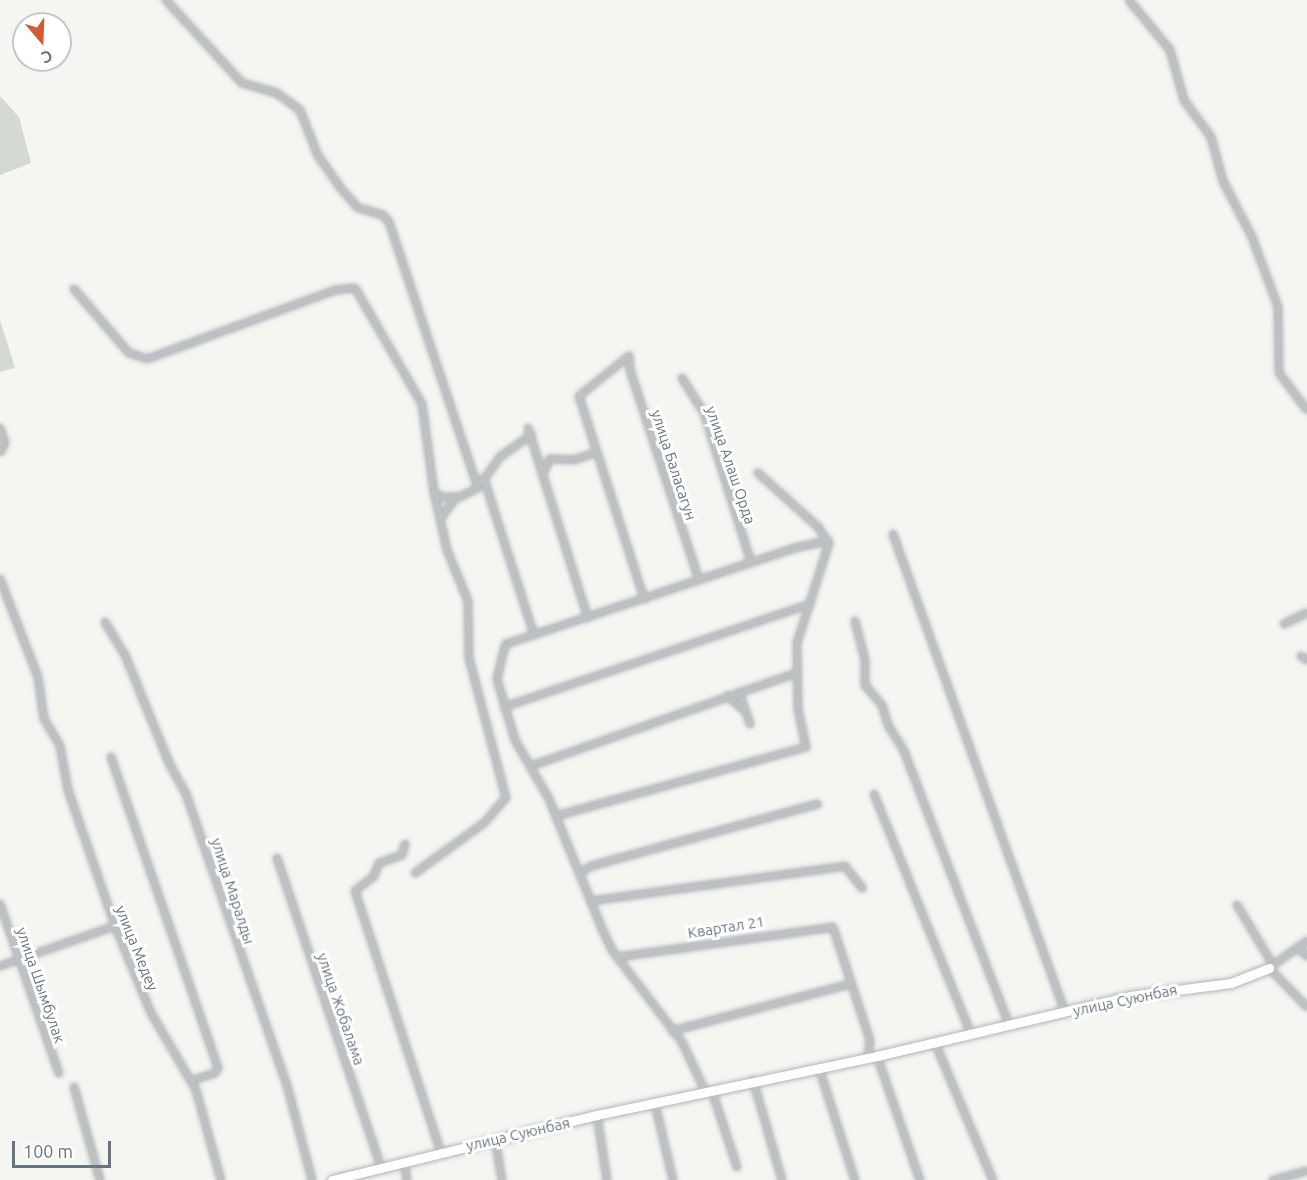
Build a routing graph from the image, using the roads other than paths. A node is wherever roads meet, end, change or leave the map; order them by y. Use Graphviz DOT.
graph roads {
  1 [pos="166,0"];
  2 [pos="1129,0"];
  3 [pos="74,289"];
  4 [pos="682,378"];
  5 [pos="1307,410"];
  6 [pos="0,428"];
  7 [pos="0,452"];
  8 [pos="597,452"];
  9 [pos="543,473"];
  10 [pos="758,473"];
  11 [pos="484,479"];
  12 [pos="478,488"];
  13 [pos="434,492"];
  14 [pos="456,497"];
  15 [pos="441,520"];
  16 [pos="893,534"];
  17 [pos="828,541"];
  18 [pos="751,562"];
  19 [pos="0,579"];
  20 [pos="699,580"];
  21 [pos="644,599"];
  22 [pos="810,604"];
  23 [pos="1307,614"];
  24 [pos="588,618"];
  25 [pos="855,621"];
  26 [pos="105,622"];
  27 [pos="1284,624"];
  28 [pos="534,635"];
  29 [pos="796,673"];
  30 [pos="739,692"];
  31 [pos="727,696"];
  32 [pos="504,707"];
  33 [pos="746,711"];
  34 [pos="750,723"];
  35 [pos="111,757"];
  36 [pos="531,766"];
  37 [pos="874,794"];
  38 [pos="818,804"];
  39 [pos="556,816"];
  40 [pos="405,844"];
  41 [pos="277,858"];
  42 [pos="416,873"];
  43 [pos="580,873"];
  44 [pos="862,888"];
  45 [pos="591,901"];
  46 [pos="0,904"];
  47 [pos="1237,905"];
  48 [pos="115,926"];
  49 [pos="1307,941"];
  50 [pos="1299,949"];
  51 [pos="1307,956"];
  52 [pos="618,957"];
  53 [pos="18,959"];
  54 [pos="0,966"];
  55 [pos="1271,967"];
  56 [pos="850,984"];
  57 [pos="1307,1007"];
  58 [pos="1065,1012"];
  59 [pos="1009,1025"];
  60 [pos="672,1031"];
  61 [pos="971,1034"];
  62 [pos="934,1043"];
  63 [pos="872,1056"];
  64 [pos="819,1068"];
  65 [pos="59,1073"];
  66 [pos="753,1080"];
  67 [pos="190,1081"];
  68 [pos="74,1087"];
  69 [pos="709,1091"];
  70 [pos="655,1104"];
  71 [pos="597,1115"];
  72 [pos="495,1139"];
  73 [pos="441,1152"];
  74 [pos="404,1161"];
  75 [pos="381,1167"];
  76 [pos="737,1167"];
  77 [pos="1307,1171"];
  78 [pos="100,1180"];
  79 [pos="221,1180"];
  80 [pos="312,1180"];
  81 [pos="332,1180"];
  82 [pos="407,1180"];
  83 [pos="502,1180"];
  84 [pos="607,1180"];
  85 [pos="673,1180"];
  86 [pos="782,1180"];
  87 [pos="855,1180"];
  88 [pos="920,1180"];
  89 [pos="993,1180"];
  90 [pos="1273,1180"];
  1 -- 12 [label="street"];
  2 -- 5 [label="street"];
  3 -- 13 [label="street"];
  4 -- 18 [label="street, улица Алаш Орда"];
  6 -- 7 [label="street"];
  8 -- 9 [label="street"];
  8 -- 20 [label="street, улица Баласагун"];
  8 -- 21 [label="street"];
  9 -- 11 [label="street"];
  9 -- 24 [label="street"];
  10 -- 17 [label="street"];
  11 -- 12 [label="street"];
  11 -- 28 [label="street"];
  12 -- 14 [label="street"];
  13 -- 14 [label="street"];
  13 -- 15 [label="street"];
  14 -- 15 [label="street"];
  15 -- 42 [label="street"];
  16 -- 58 [label="street"];
  17 -- 18 [label="street"];
  17 -- 22 [label="street"];
  18 -- 20 [label="street"];
  19 -- 48 [label="street, улица Медеу"];
  20 -- 21 [label="street"];
  21 -- 24 [label="street"];
  22 -- 29 [label="street"];
  22 -- 32 [label="street"];
  23 -- 27 [label="street"];
  24 -- 28 [label="street"];
  25 -- 59 [label="street"];
  26 -- 80 [label="street, улица Маралды"];
  28 -- 32 [label="street"];
  29 -- 30 [label="street"];
  29 -- 39 [label="street"];
  30 -- 31 [label="street"];
  30 -- 33 [label="street"];
  31 -- 33 [label="street"];
  31 -- 36 [label="street"];
  32 -- 36 [label="street"];
  33 -- 34 [label="street"];
  35 -- 67 [label="street"];
  36 -- 39 [label="street"];
  37 -- 61 [label="street"];
  38 -- 43 [label="street"];
  39 -- 43 [label="street"];
  40 -- 73 [label="street"];
  41 -- 75 [label="street, улица Жобалама"];
  43 -- 45 [label="street"];
  44 -- 45 [label="street"];
  45 -- 52 [label="street"];
  46 -- 53 [label="street, улица Шымбулак"];
  47 -- 55 [label="street"];
  48 -- 53 [label="street"];
  48 -- 67 [label="street, улица Медеу"];
  49 -- 50 [label="street, улица Суюнбая"];
  50 -- 51 [label="street"];
  50 -- 55 [label="street, улица Суюнбая"];
  52 -- 56 [label="street, Квартал 21"];
  52 -- 60 [label="street"];
  53 -- 54 [label="street"];
  53 -- 65 [label="street, улица Шымбулак"];
  55 -- 57 [label="street"];
  55 -- 58 [label="street, улица Суюнбая"];
  56 -- 60 [label="street"];
  56 -- 63 [label="street"];
  58 -- 59 [label="street, улица Суюнбая"];
  59 -- 61 [label="street, улица Суюнбая"];
  60 -- 69 [label="street"];
  61 -- 62 [label="street, улица Суюнбая"];
  62 -- 63 [label="street, улица Суюнбая"];
  62 -- 89 [label="street"];
  63 -- 64 [label="street, улица Суюнбая"];
  63 -- 88 [label="street"];
  64 -- 66 [label="street, улица Суюнбая"];
  64 -- 87 [label="street"];
  66 -- 69 [label="street, улица Суюнбая"];
  66 -- 86 [label="street"];
  67 -- 79 [label="street, улица Медеу"];
  68 -- 78 [label="street"];
  69 -- 70 [label="street, улица Суюнбая"];
  69 -- 76 [label="street"];
  70 -- 71 [label="street, улица Суюнбая"];
  70 -- 85 [label="street"];
  71 -- 72 [label="street, улица Суюнбая"];
  71 -- 84 [label="street"];
  72 -- 73 [label="street, улица Суюнбая"];
  72 -- 83 [label="street"];
  73 -- 74 [label="street, улица Суюнбая"];
  74 -- 75 [label="street, улица Суюнбая"];
  74 -- 82 [label="street"];
  75 -- 81 [label="street, улица Суюнбая"];
  77 -- 90 [label="street"];
}
